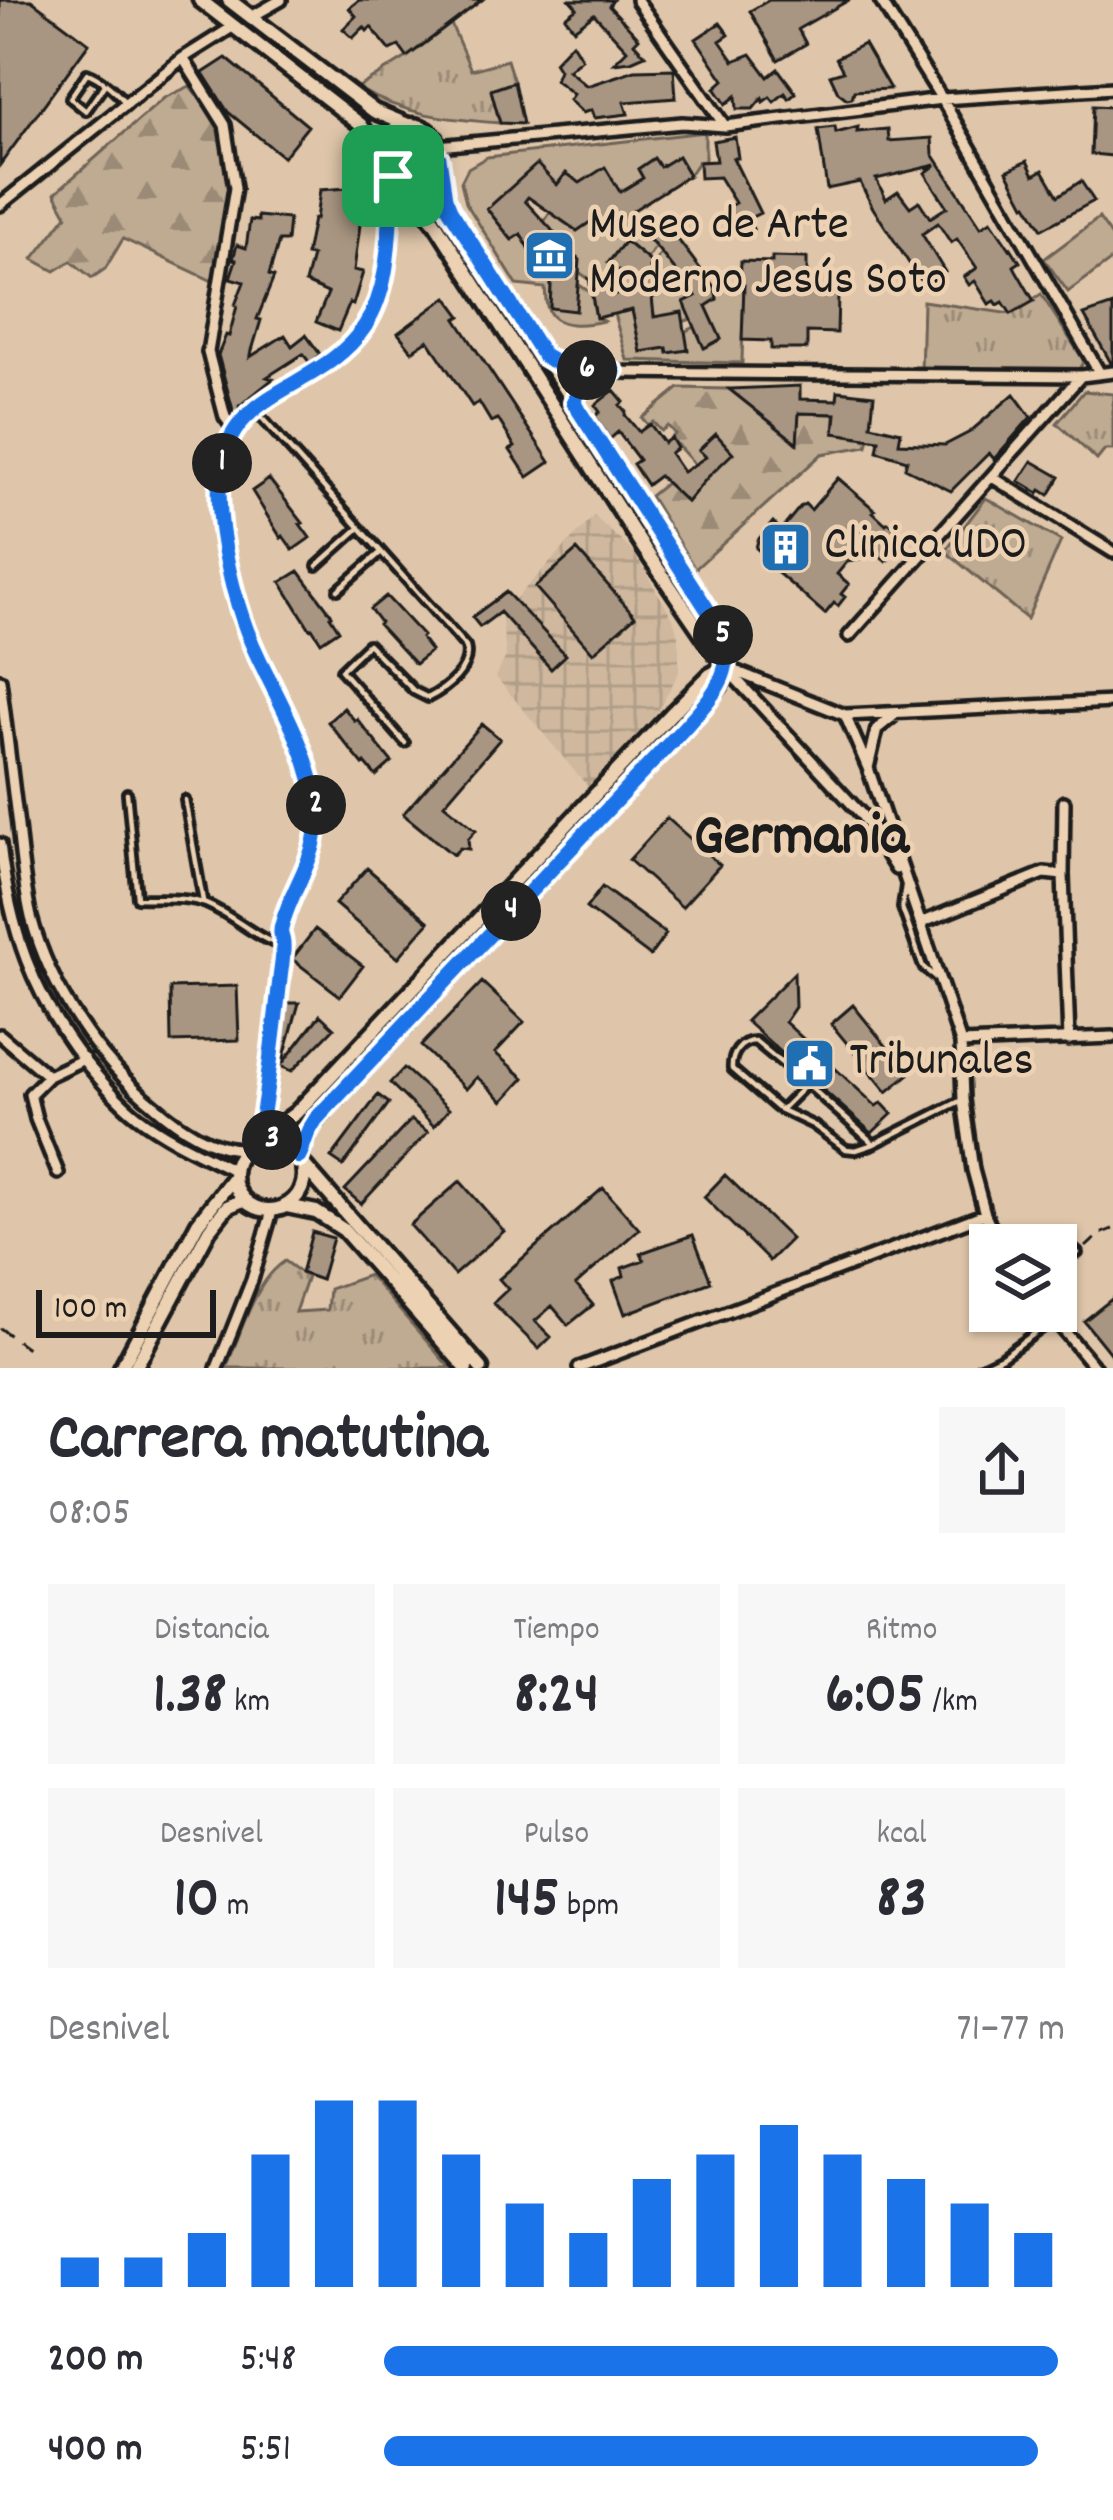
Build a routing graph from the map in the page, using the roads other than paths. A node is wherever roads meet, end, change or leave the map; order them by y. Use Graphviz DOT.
graph roads {
  1 [pos="200,0"];
  2 [pos="229,0"];
  3 [pos="281,0"];
  4 [pos="638,0"];
  5 [pos="880,0"];
  6 [pos="251,17"];
  7 [pos="234,26"];
  8 [pos="183,58"];
  9 [pos="106,85"];
  10 [pos="1113,88"];
  11 [pos="942,99"];
  12 [pos="126,104"];
  13 [pos="408,125"];
  14 [pos="725,126"];
  15 [pos="439,152"];
  16 [pos="382,157"];
  17 [pos="396,178"];
  18 [pos="0,205"];
  19 [pos="544,356"];
  20 [pos="614,372"];
  21 [pos="1099,372"];
  22 [pos="1113,372"];
  23 [pos="1081,376"];
  24 [pos="574,403"];
  25 [pos="254,409"];
  26 [pos="233,428"];
  27 [pos="992,477"];
  28 [pos="359,528"];
  29 [pos="381,552"];
  30 [pos="1113,552"];
  31 [pos="317,566"];
  32 [pos="338,590"];
  33 [pos="718,626"];
  34 [pos="849,636"];
  35 [pos="725,668"];
  36 [pos="0,680"];
  37 [pos="1113,701"];
  38 [pos="896,714"];
  39 [pos="845,715"];
  40 [pos="404,743"];
  41 [pos="868,768"];
  42 [pos="127,793"];
  43 [pos="185,800"];
  44 [pos="1064,802"];
  45 [pos="0,844"];
  46 [pos="1063,875"];
  47 [pos="906,884"];
  48 [pos="203,903"];
  49 [pos="922,923"];
  50 [pos="283,946"];
  51 [pos="940,982"];
  52 [pos="0,1035"];
  53 [pos="1113,1037"];
  54 [pos="1069,1040"];
  55 [pos="961,1043"];
  56 [pos="84,1059"];
  57 [pos="48,1076"];
  58 [pos="807,1084"];
  59 [pos="963,1100"];
  60 [pos="782,1109"];
  61 [pos="258,1142"];
  62 [pos="874,1144"];
  63 [pos="244,1149"];
  64 [pos="301,1161"];
  65 [pos="58,1174"];
  66 [pos="233,1174"];
  67 [pos="243,1200"];
  68 [pos="287,1206"];
  69 [pos="272,1211"];
  70 [pos="985,1214"];
  71 [pos="991,1224"];
  72 [pos="1032,1332"];
  73 [pos="1066,1332"];
  74 [pos="121,1368"];
  75 [pos="135,1368"];
  76 [pos="217,1368"];
  77 [pos="466,1368"];
  78 [pos="481,1368"];
  79 [pos="579,1368"];
  80 [pos="979,1368"];
  81 [pos="1095,1368"];
  1 -- 7 [label="street"];
  2 -- 6 [label="street"];
  3 -- 6 [label="street"];
  4 -- 14 [label="street"];
  5 -- 11 [label="street"];
  6 -- 13 [label="street"];
  7 -- 8 [label="street"];
  7 -- 16 [label="street"];
  8 -- 12 [label="street"];
  8 -- 26 [label="street"];
  9 -- 9 [label="lane"];
  9 -- 12 [label="lane"];
  10 -- 11 [label="street"];
  11 -- 14 [label="street"];
  11 -- 21 [label="street"];
  12 -- 18 [label="street"];
  13 -- 15 [label="street"];
  13 -- 16 [label="street"];
  14 -- 15 [label="street"];
  15 -- 17 [label="street"];
  15 -- 19 [label="street"];
  16 -- 17 [label="street"];
  17 -- 25 [label="street"];
  17 -- 35 [label="street"];
  19 -- 20 [label="street"];
  19 -- 24 [label="street"];
  20 -- 23 [label="street"];
  20 -- 24 [label="street"];
  21 -- 22 [label="street"];
  21 -- 23 [label="street"];
  23 -- 27 [label="street"];
  24 -- 33 [label="street"];
  25 -- 26 [label="street"];
  25 -- 28 [label="lane"];
  26 -- 50 [label="street"];
  27 -- 30 [label="street"];
  27 -- 34 [label="street"];
  28 -- 29 [label="lane"];
  28 -- 31 [label="lane"];
  29 -- 32 [label="lane"];
  29 -- 40 [label="lane"];
  33 -- 35 [label="street"];
  35 -- 39 [label="street"];
  35 -- 47 [label="street"];
  35 -- 61 [label="street"];
  35 -- 64 [label="street"];
  36 -- 63 [label="street"];
  37 -- 38 [label="street"];
  38 -- 39 [label="street"];
  38 -- 41 [label="street"];
  39 -- 41 [label="street"];
  41 -- 47 [label="street"];
  42 -- 48 [label="lane"];
  43 -- 48 [label="lane"];
  44 -- 46 [label="street"];
  45 -- 56 [label="street"];
  46 -- 49 [label="street"];
  46 -- 54 [label="street"];
  47 -- 49 [label="street"];
  47 -- 51 [label="lane"];
  48 -- 50 [label="lane"];
  49 -- 51 [label="street"];
  50 -- 61 [label="street"];
  51 -- 55 [label="street"];
  52 -- 57 [label="street"];
  53 -- 54 [label="street"];
  54 -- 55 [label="street"];
  55 -- 59 [label="street"];
  56 -- 57 [label="street"];
  56 -- 66 [label="street"];
  57 -- 65 [label="street"];
  58 -- 60 [label="lane"];
  58 -- 60 [label="lane"];
  58 -- 62 [label="lane"];
  59 -- 62 [label="lane"];
  59 -- 70 [label="street"];
  60 -- 62 [label="lane"];
  61 -- 63 [label="street"];
  61 -- 64 [label="street"];
  63 -- 66 [label="street"];
  64 -- 68 [label="street"];
  64 -- 78 [label="street"];
  66 -- 67 [label="street"];
  66 -- 74 [label="street"];
  67 -- 69 [label="street"];
  67 -- 75 [label="street"];
  68 -- 69 [label="street"];
  68 -- 77 [label="street"];
  69 -- 76 [label="street"];
  70 -- 71 [label="street"];
  70 -- 79 [label="street"];
  72 -- 80 [label="lane"];
  73 -- 81 [label="street"];
}
